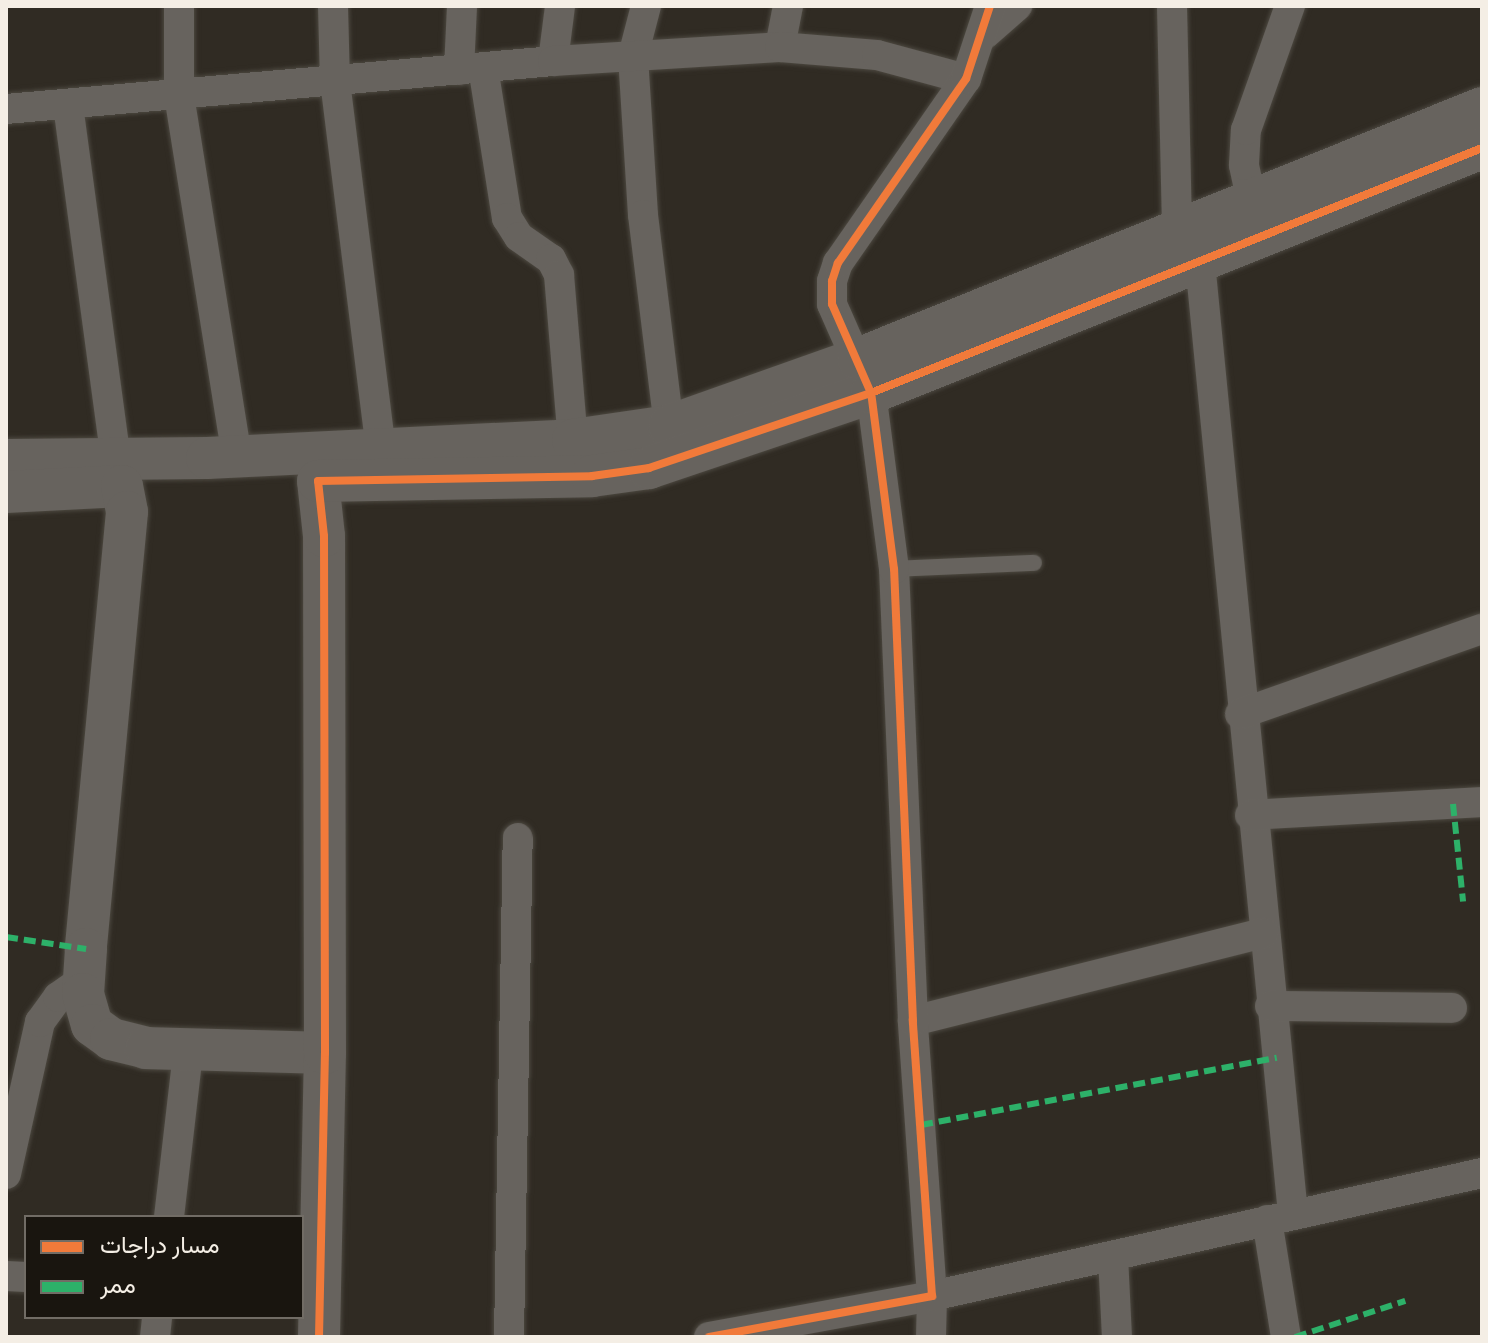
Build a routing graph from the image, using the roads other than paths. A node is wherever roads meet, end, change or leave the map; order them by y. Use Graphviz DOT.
graph roads {
  1 [pos="179,6"];
  2 [pos="333,6"];
  3 [pos="462,6"];
  4 [pos="560,6"];
  5 [pos="646,6"];
  6 [pos="788,6"];
  7 [pos="1017,6"];
  8 [pos="1172,6"];
  9 [pos="1290,6"];
  10 [pos="988,20"];
  11 [pos="780,47"];
  12 [pos="633,56"];
  13 [pos="553,61"];
  14 [pos="471,68"];
  15 [pos="966,79"];
  16 [pos="335,81"];
  17 [pos="179,95"];
  18 [pos="68,105"];
  19 [pos="1482,108"];
  20 [pos="6,109"];
  21 [pos="1482,148"];
  22 [pos="1252,203"];
  23 [pos="1189,248"];
  24 [pos="864,376"];
  25 [pos="669,426"];
  26 [pos="573,440"];
  27 [pos="237,456"];
  28 [pos="6,460"];
  29 [pos="382,462"];
  30 [pos="119,473"];
  31 [pos="318,481"];
  32 [pos="6,492"];
  33 [pos="1034,563"];
  34 [pos="894,569"];
  35 [pos="1482,629"];
  36 [pos="1240,714"];
  37 [pos="1482,802"];
  38 [pos="1250,815"];
  39 [pos="518,838"];
  40 [pos="1264,933"];
  41 [pos="84,979"];
  42 [pos="1270,1006"];
  43 [pos="1452,1008"];
  44 [pos="913,1021"];
  45 [pos="188,1052"];
  46 [pos="325,1053"];
  47 [pos="1482,1173"];
  48 [pos="6,1174"];
  49 [pos="169,1215"];
  50 [pos="1280,1217"];
  51 [pos="1113,1256"];
  52 [pos="311,1285"];
  53 [pos="932,1296"];
  54 [pos="729,1336"];
  55 [pos="319,1337"];
  56 [pos="509,1337"];
  57 [pos="931,1337"];
  58 [pos="1117,1337"];
  59 [pos="1286,1337"];
  1 -- 17 [label="street"];
  2 -- 16 [label="street"];
  3 -- 14 [label="street"];
  4 -- 13 [label="street"];
  5 -- 12 [label="street"];
  6 -- 11 [label="street"];
  7 -- 10 [label="street"];
  8 -- 23 [label="street"];
  9 -- 22 [label="street"];
  10 -- 15 [label="street"];
  11 -- 12 [label="street"];
  11 -- 15 [label="street"];
  12 -- 13 [label="street"];
  12 -- 25 [label="street"];
  13 -- 14 [label="street"];
  14 -- 16 [label="street"];
  14 -- 26 [label="street"];
  15 -- 24 [label="street"];
  16 -- 17 [label="street"];
  16 -- 29 [label="street"];
  17 -- 18 [label="street"];
  17 -- 27 [label="street"];
  18 -- 20 [label="street"];
  18 -- 30 [label="street"];
  19 -- 22 [label="street"];
  21 -- 23 [label="street"];
  22 -- 23 [label="street"];
  23 -- 24 [label="street"];
  23 -- 36 [label="street"];
  24 -- 25 [label="street"];
  24 -- 29 [label="street"];
  24 -- 34 [label="street"];
  25 -- 26 [label="street"];
  26 -- 29 [label="street"];
  27 -- 29 [label="street"];
  27 -- 30 [label="street"];
  28 -- 30 [label="street"];
  29 -- 31 [label="street"];
  30 -- 31 [label="street"];
  30 -- 32 [label="street"];
  30 -- 41 [label="street"];
  31 -- 46 [label="street"];
  33 -- 34 [label="lane"];
  34 -- 44 [label="street"];
  35 -- 36 [label="street"];
  36 -- 38 [label="street"];
  37 -- 38 [label="street"];
  38 -- 40 [label="street"];
  39 -- 56 [label="street"];
  40 -- 42 [label="street"];
  40 -- 44 [label="street"];
  41 -- 45 [label="street"];
  41 -- 48 [label="street"];
  42 -- 43 [label="street"];
  42 -- 50 [label="street"];
  44 -- 53 [label="street"];
  45 -- 46 [label="street"];
  45 -- 49 [label="street"];
  46 -- 52 [label="street"];
  47 -- 50 [label="street"];
  50 -- 51 [label="street"];
  50 -- 59 [label="street"];
  51 -- 53 [label="street"];
  51 -- 58 [label="street"];
  52 -- 55 [label="street"];
  53 -- 54 [label="street"];
  53 -- 57 [label="street"];
}
